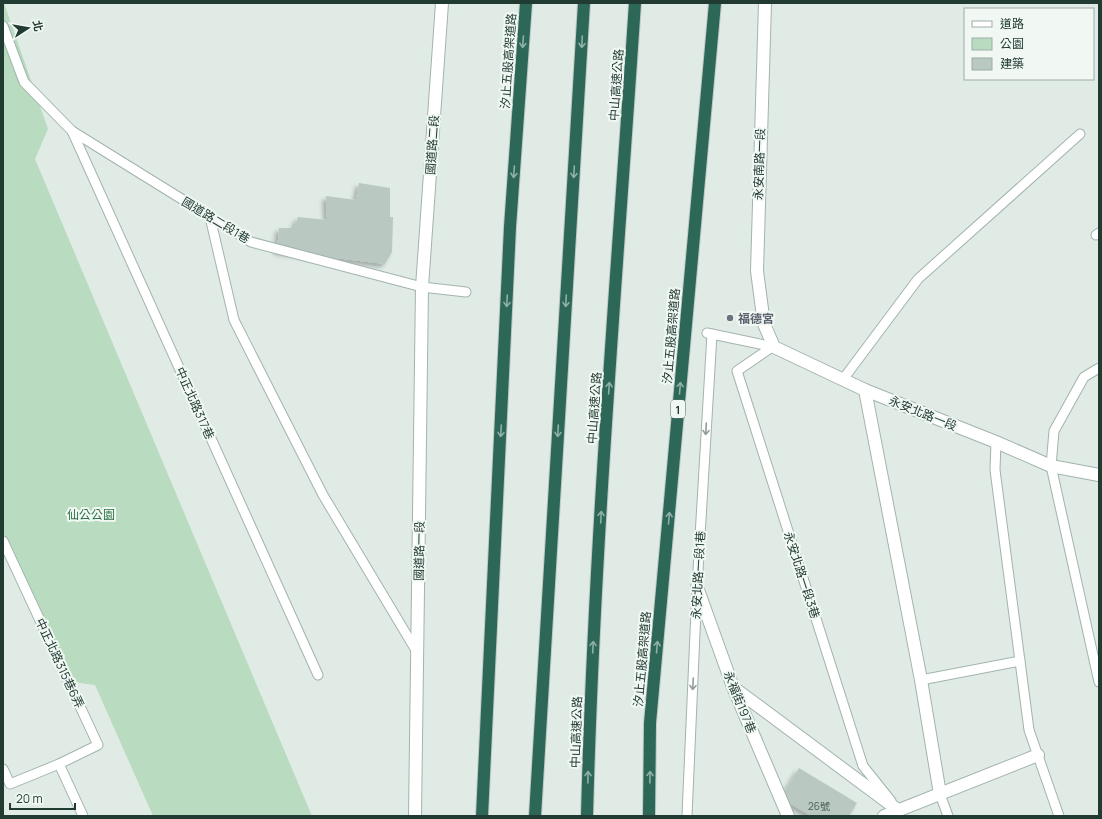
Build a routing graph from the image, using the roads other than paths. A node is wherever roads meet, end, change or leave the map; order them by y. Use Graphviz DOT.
graph roads {
  1 [pos="442,3"];
  2 [pos="526,3"];
  3 [pos="584,3"];
  4 [pos="635,3"];
  5 [pos="714,3"];
  6 [pos="765,3"];
  7 [pos="3,26"];
  8 [pos="72,130"];
  9 [pos="1080,134"];
  10 [pos="210,217"];
  11 [pos="422,286"];
  12 [pos="466,292"];
  13 [pos="773,347"];
  14 [pos="1099,368"];
  15 [pos="844,378"];
  16 [pos="865,390"];
  17 [pos="996,442"];
  18 [pos="1051,466"];
  19 [pos="1099,475"];
  20 [pos="3,541"];
  21 [pos="697,587"];
  22 [pos="417,652"];
  23 [pos="1020,661"];
  24 [pos="318,675"];
  25 [pos="921,680"];
  26 [pos="1099,682"];
  27 [pos="733,687"];
  28 [pos="1038,755"];
  29 [pos="59,764"];
  30 [pos="3,769"];
  31 [pos="940,794"];
  32 [pos="898,810"];
  33 [pos="83,816"];
  34 [pos="415,816"];
  35 [pos="482,816"];
  36 [pos="535,816"];
  37 [pos="587,816"];
  38 [pos="649,816"];
  39 [pos="687,816"];
  40 [pos="788,816"];
  41 [pos="884,816"];
  42 [pos="948,816"];
  43 [pos="1059,816"];
  1 -- 11 [label="street, 國道路二段"];
  2 -- 35 [label="highway, 汐止五股高架道路, one-way, bridge"];
  3 -- 36 [label="highway, one-way"];
  37 -- 4 [label="highway, 中山高速公路, one-way"];
  38 -- 5 [label="highway, 汐止五股高架道路 / 1, one-way, bridge"];
  6 -- 13 [label="street, 永安南路一段"];
  7 -- 8 [label="lane"];
  8 -- 10 [label="lane, 國道路二段1巷"];
  8 -- 24 [label="lane, 中正北路317巷"];
  9 -- 15 [label="lane"];
  10 -- 11 [label="lane, 國道路二段1巷"];
  10 -- 22 [label="lane"];
  11 -- 12 [label="lane, 國道路二段1巷"];
  11 -- 22 [label="street, 國道路一段"];
  13 -- 15 [label="street, 永安北路一段"];
  13 -- 21 [label="lane, 永安北路一段1巷, one-way"];
  13 -- 32 [label="lane, 永安北路一段3巷"];
  14 -- 18 [label="lane"];
  15 -- 16 [label="street, 永安北路一段"];
  16 -- 17 [label="street, 永安北路一段"];
  16 -- 25 [label="street"];
  17 -- 18 [label="street, 永安北路一段"];
  17 -- 23 [label="lane"];
  18 -- 19 [label="street, 永安北路一段"];
  18 -- 26 [label="lane"];
  20 -- 29 [label="lane, 中正北路315巷6弄"];
  21 -- 27 [label="street, 永福街197巷"];
  21 -- 39 [label="lane, 永安北路一段1巷, one-way"];
  22 -- 34 [label="street, 國道路一段"];
  23 -- 25 [label="lane"];
  23 -- 28 [label="lane"];
  25 -- 31 [label="street"];
  27 -- 32 [label="street"];
  27 -- 40 [label="street, 永福街197巷"];
  28 -- 31 [label="street"];
  28 -- 43 [label="lane"];
  29 -- 30 [label="lane, 中正北路315巷6弄"];
  29 -- 33 [label="lane"];
  31 -- 32 [label="street"];
  31 -- 42 [label="lane"];
  32 -- 41 [label="street"];
}
